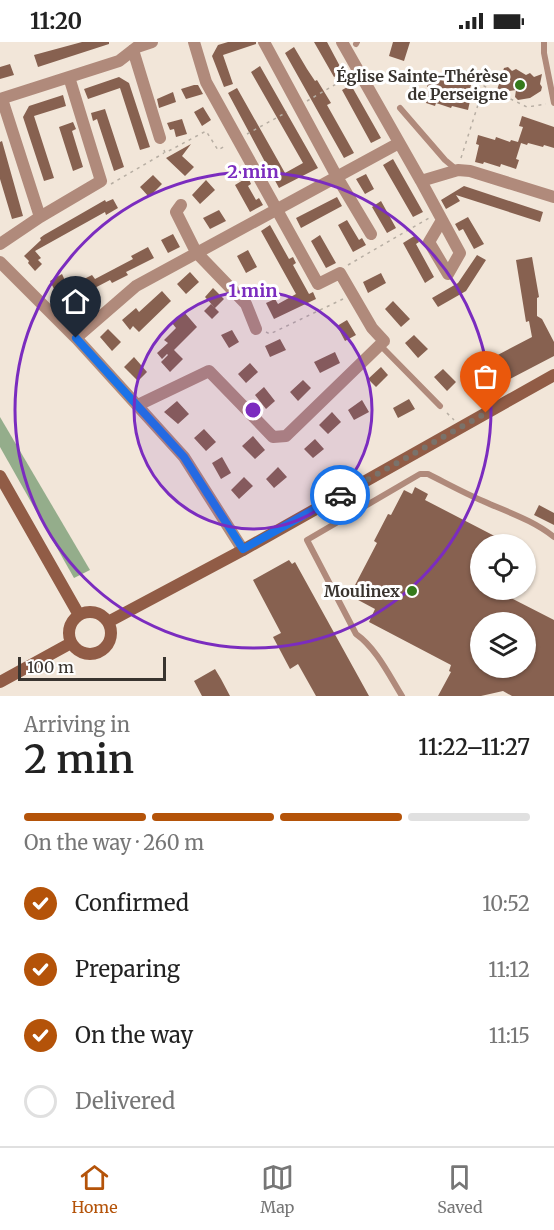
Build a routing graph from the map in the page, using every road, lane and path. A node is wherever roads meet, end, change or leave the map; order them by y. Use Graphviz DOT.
graph roads {
  1 [pos="152,42"];
  2 [pos="194,42"];
  3 [pos="264,42"];
  4 [pos="342,42"];
  5 [pos="544,42"];
  6 [pos="133,50"];
  7 [pos="358,71"];
  8 [pos="69,77"];
  9 [pos="1,99"];
  10 [pos="553,103"];
  11 [pos="298,106"];
  12 [pos="400,108"];
  13 [pos="160,138"];
  14 [pos="237,139"];
  15 [pos="399,143"];
  16 [pos="165,153"];
  17 [pos="458,170"];
  18 [pos="99,177"];
  19 [pos="337,177"];
  20 [pos="421,181"];
  21 [pos="554,197"];
  22 [pos="180,205"];
  23 [pos="275,209"];
  24 [pos="40,217"];
  25 [pos="440,217"];
  26 [pos="372,234"];
  27 [pos="0,244"];
  28 [pos="196,252"];
  29 [pos="0,262"];
  30 [pos="340,273"];
  31 [pos="352,295"];
  32 [pos="256,328"];
  33 [pos="76,338"];
  34 [pos="382,343"];
  35 [pos="554,375"];
  36 [pos="138,405"];
  37 [pos="440,406"];
  38 [pos="461,426"];
  39 [pos="0,476"];
  40 [pos="554,537"];
  41 [pos="243,549"];
  42 [pos="79,615"];
  43 [pos="108,622"];
  44 [pos="71,644"];
  45 [pos="0,682"];
  46 [pos="402,696"];
  1 -- 6 [label="street"];
  2 -- 14 [label="street"];
  3 -- 11 [label="street"];
  4 -- 7 [label="street"];
  5 -- 10 [label="lane"];
  6 -- 8 [label="street"];
  6 -- 13 [label="street"];
  7 -- 11 [label="path"];
  7 -- 15 [label="street"];
  8 -- 9 [label="street"];
  8 -- 18 [label="street"];
  9 -- 24 [label="street"];
  10 -- 17 [label="path"];
  11 -- 14 [label="path"];
  11 -- 19 [label="street"];
  12 -- 17 [label="lane"];
  13 -- 16 [label="path"];
  14 -- 16 [label="path"];
  14 -- 23 [label="street"];
  15 -- 19 [label="street"];
  15 -- 20 [label="street"];
  16 -- 18 [label="path"];
  17 -- 20 [label="street"];
  17 -- 21 [label="street"];
  18 -- 24 [label="street"];
  19 -- 23 [label="street"];
  19 -- 26 [label="street"];
  20 -- 25 [label="street"];
  22 -- 28 [label="street"];
  23 -- 28 [label="street"];
  23 -- 30 [label="street"];
  24 -- 27 [label="street"];
  25 -- 30 [label="path"];
  28 -- 32 [label="street"];
  28 -- 33 [label="street"];
  29 -- 33 [label="street"];
  30 -- 31 [label="street"];
  31 -- 32 [label="path"];
  31 -- 34 [label="street"];
  33 -- 36 [label="street"];
  34 -- 36 [label="street"];
  34 -- 37 [label="lane"];
  35 -- 38 [label="main road"];
  36 -- 41 [label="street"];
  37 -- 38 [label="path"];
  38 -- 41 [label="main road"];
  39 -- 42 [label="main road"];
  40 -- 46 [label="lane"];
  41 -- 43 [label="main road"];
  42 -- 43 [label="main road"];
  42 -- 44 [label="main road"];
  43 -- 44 [label="main road"];
  44 -- 45 [label="main road"];
}
